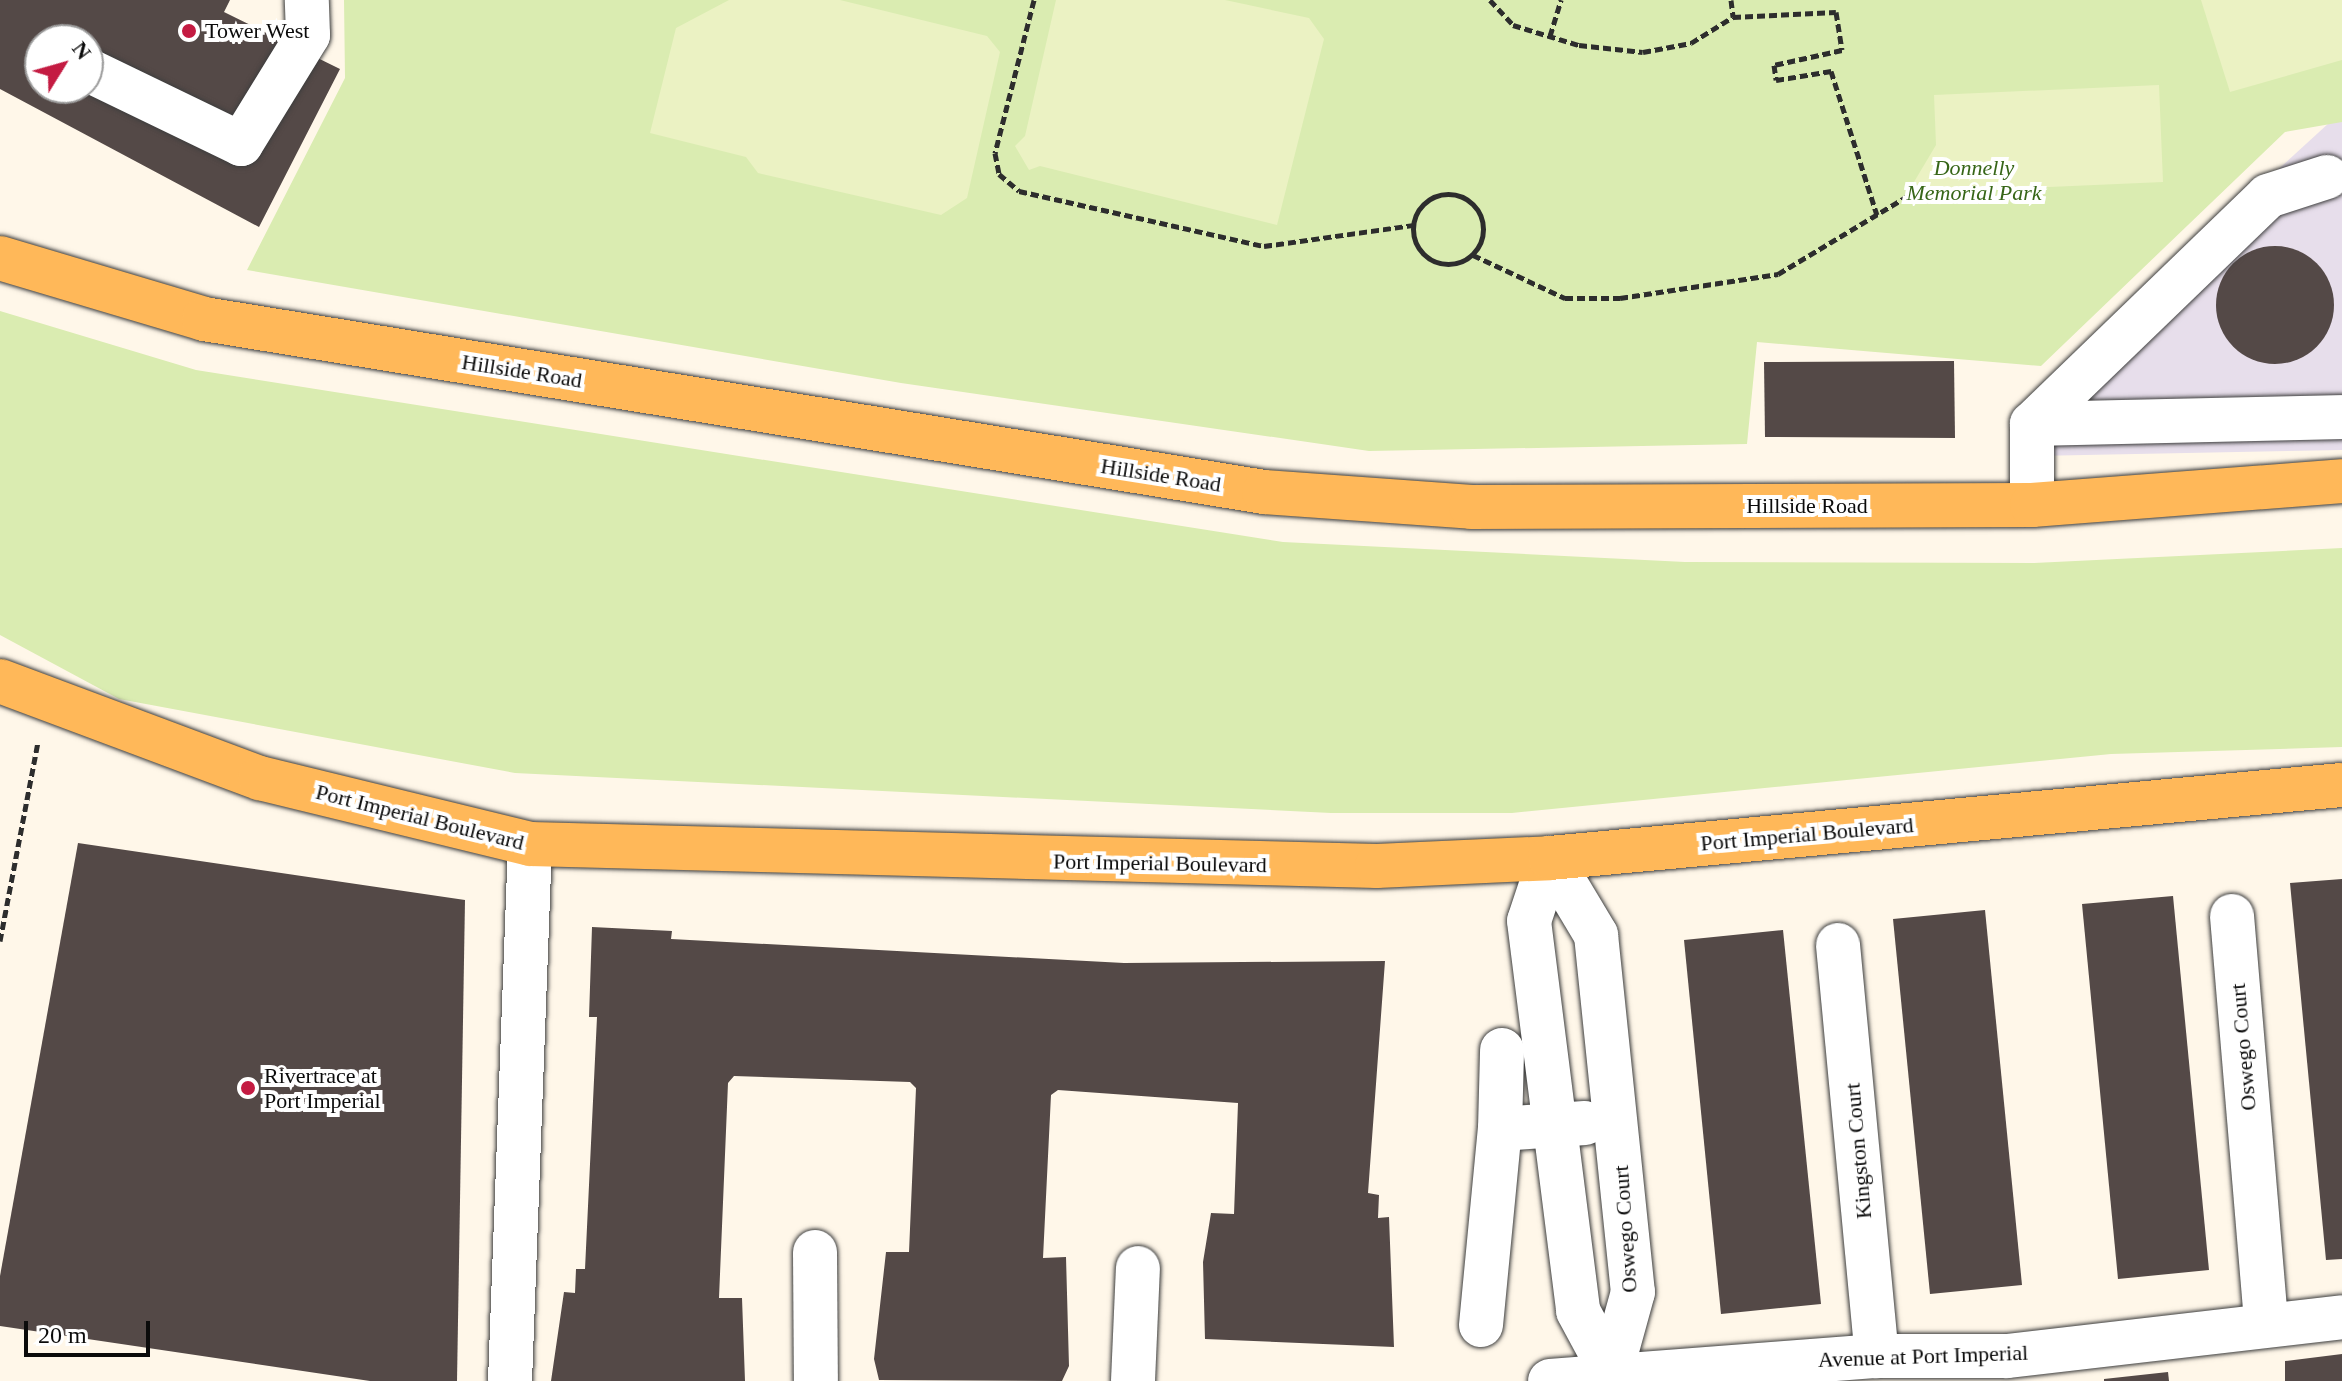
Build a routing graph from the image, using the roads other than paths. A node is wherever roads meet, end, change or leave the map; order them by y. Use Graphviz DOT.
graph roads {
  1 [pos="307,0"];
  2 [pos="104,78"];
  3 [pos="2327,177"];
  4 [pos="0,258"];
  5 [pos="2342,417"];
  6 [pos="2032,424"];
  7 [pos="2342,481"];
  8 [pos="2032,505"];
  9 [pos="0,681"];
  10 [pos="2342,785"];
  11 [pos="530,844"];
  12 [pos="1550,858"];
  13 [pos="2232,916"];
  14 [pos="1838,945"];
  15 [pos="1502,1050"];
  16 [pos="1615,1118"];
  17 [pos="1555,1128"];
  18 [pos="1500,1129"];
  19 [pos="815,1252"];
  20 [pos="1138,1268"];
  21 [pos="2342,1317"];
  22 [pos="2266,1321"];
  23 [pos="1481,1325"];
  24 [pos="1877,1356"];
  25 [pos="2002,1368"];
  26 [pos="1611,1372"];
  27 [pos="510,1381"];
  28 [pos="816,1381"];
  29 [pos="1133,1381"];
  30 [pos="1550,1381"];
  1 -- 2 [label="street"];
  3 -- 6 [label="street"];
  4 -- 8 [label="main road, Hillside Road"];
  5 -- 6 [label="street"];
  6 -- 8 [label="street"];
  7 -- 8 [label="main road, Hillside Road"];
  9 -- 11 [label="main road, Port Imperial Boulevard"];
  10 -- 12 [label="main road, Port Imperial Boulevard"];
  11 -- 12 [label="main road, Port Imperial Boulevard"];
  11 -- 27 [label="street"];
  12 -- 16 [label="street, Oswego Court"];
  12 -- 17 [label="street"];
  13 -- 22 [label="street, Oswego Court"];
  14 -- 24 [label="street, Kingston Court"];
  15 -- 18 [label="street"];
  16 -- 17 [label="street"];
  16 -- 26 [label="street, Oswego Court"];
  17 -- 18 [label="street"];
  17 -- 26 [label="street"];
  18 -- 23 [label="street"];
  19 -- 28 [label="street"];
  20 -- 29 [label="street"];
  21 -- 22 [label="street, Avenue at Port Imperial"];
  22 -- 25 [label="street, Avenue at Port Imperial"];
  24 -- 25 [label="street, Avenue at Port Imperial"];
  24 -- 26 [label="street, Avenue at Port Imperial"];
  26 -- 30 [label="street, Avenue at Port Imperial"];
}
